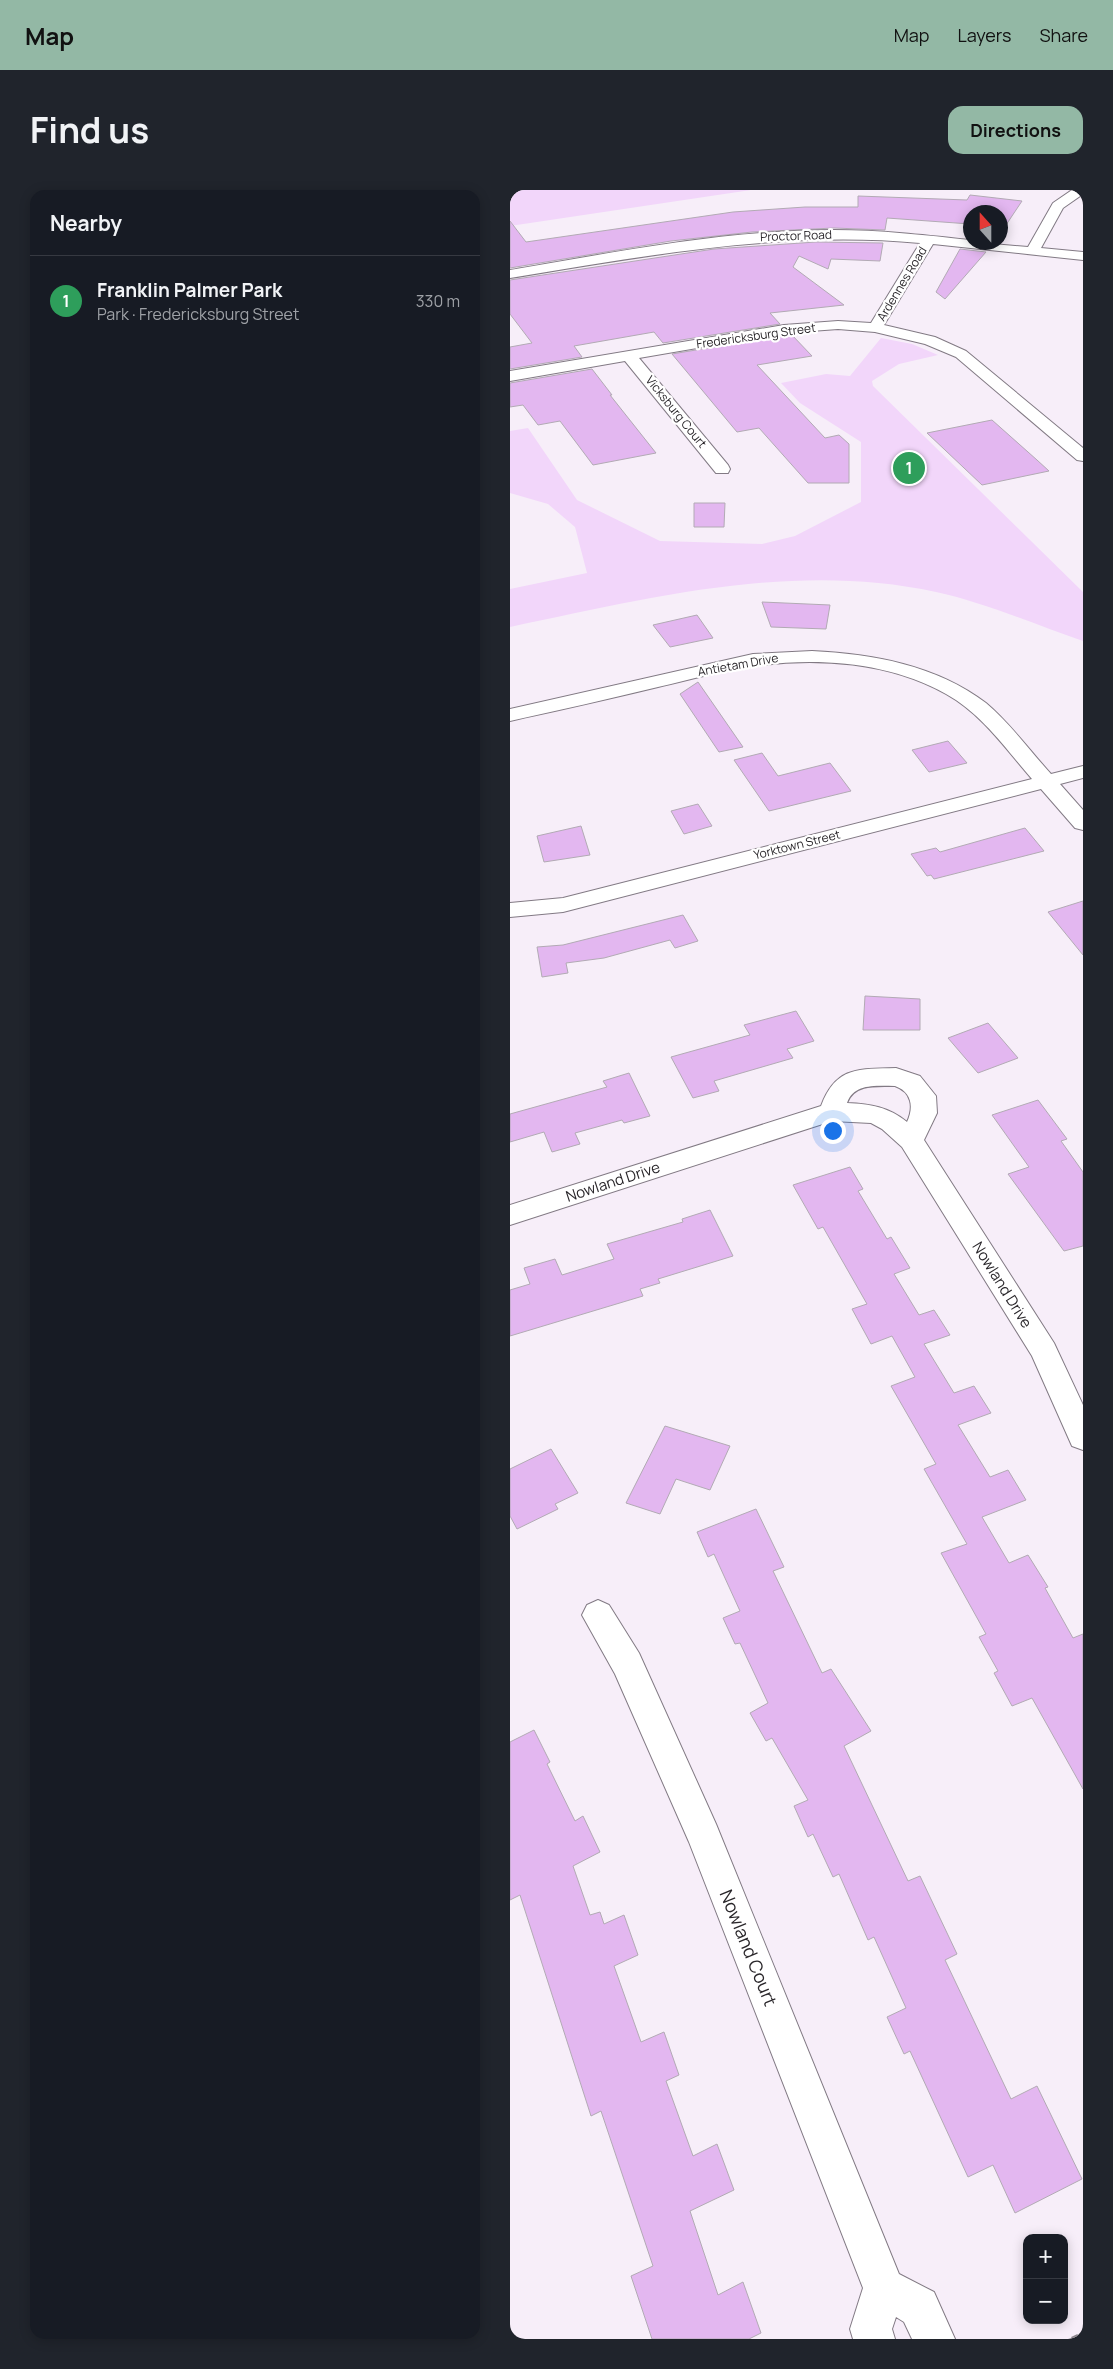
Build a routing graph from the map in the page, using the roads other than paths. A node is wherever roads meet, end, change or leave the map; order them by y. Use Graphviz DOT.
graph roads {
  1 [pos="1080,190"];
  2 [pos="929,240"];
  3 [pos="1034,251"];
  4 [pos="1083,256"];
  5 [pos="510,274"];
  6 [pos="875,328"];
  7 [pos="629,356"];
  8 [pos="510,376"];
  9 [pos="1083,456"];
  10 [pos="722,469"];
  11 [pos="510,714"];
  12 [pos="1083,772"];
  13 [pos="1046,782"];
  14 [pos="1083,823"];
  15 [pos="510,910"];
  16 [pos="831,1112"];
  17 [pos="911,1140"];
  18 [pos="510,1215"];
  19 [pos="1083,1437"];
  20 [pos="598,1614"];
  21 [pos="884,2288"];
  22 [pos="874,2339"];
  23 [pos="934,2339"];
  1 -- 3 [label="street"];
  2 -- 3 [label="street, Proctor Road"];
  2 -- 5 [label="street, Proctor Road"];
  2 -- 6 [label="street, Ardennes Road"];
  3 -- 4 [label="street, Proctor Road"];
  6 -- 7 [label="street, Fredericksburg Street"];
  6 -- 9 [label="street, Fredericksburg Street"];
  7 -- 8 [label="street, Fredericksburg Street"];
  7 -- 10 [label="street, Vicksburg Court"];
  11 -- 13 [label="street, Antietam Drive"];
  12 -- 13 [label="street, Yorktown Street"];
  13 -- 14 [label="street, Antietam Drive"];
  13 -- 15 [label="street, Yorktown Street"];
  16 -- 17 [label="street, Nowland Drive"];
  16 -- 17 [label="street"];
  16 -- 18 [label="street, Nowland Drive"];
  17 -- 19 [label="street, Nowland Drive"];
  20 -- 21 [label="street, Nowland Court"];
  21 -- 22 [label="street"];
  21 -- 23 [label="street"];
}
